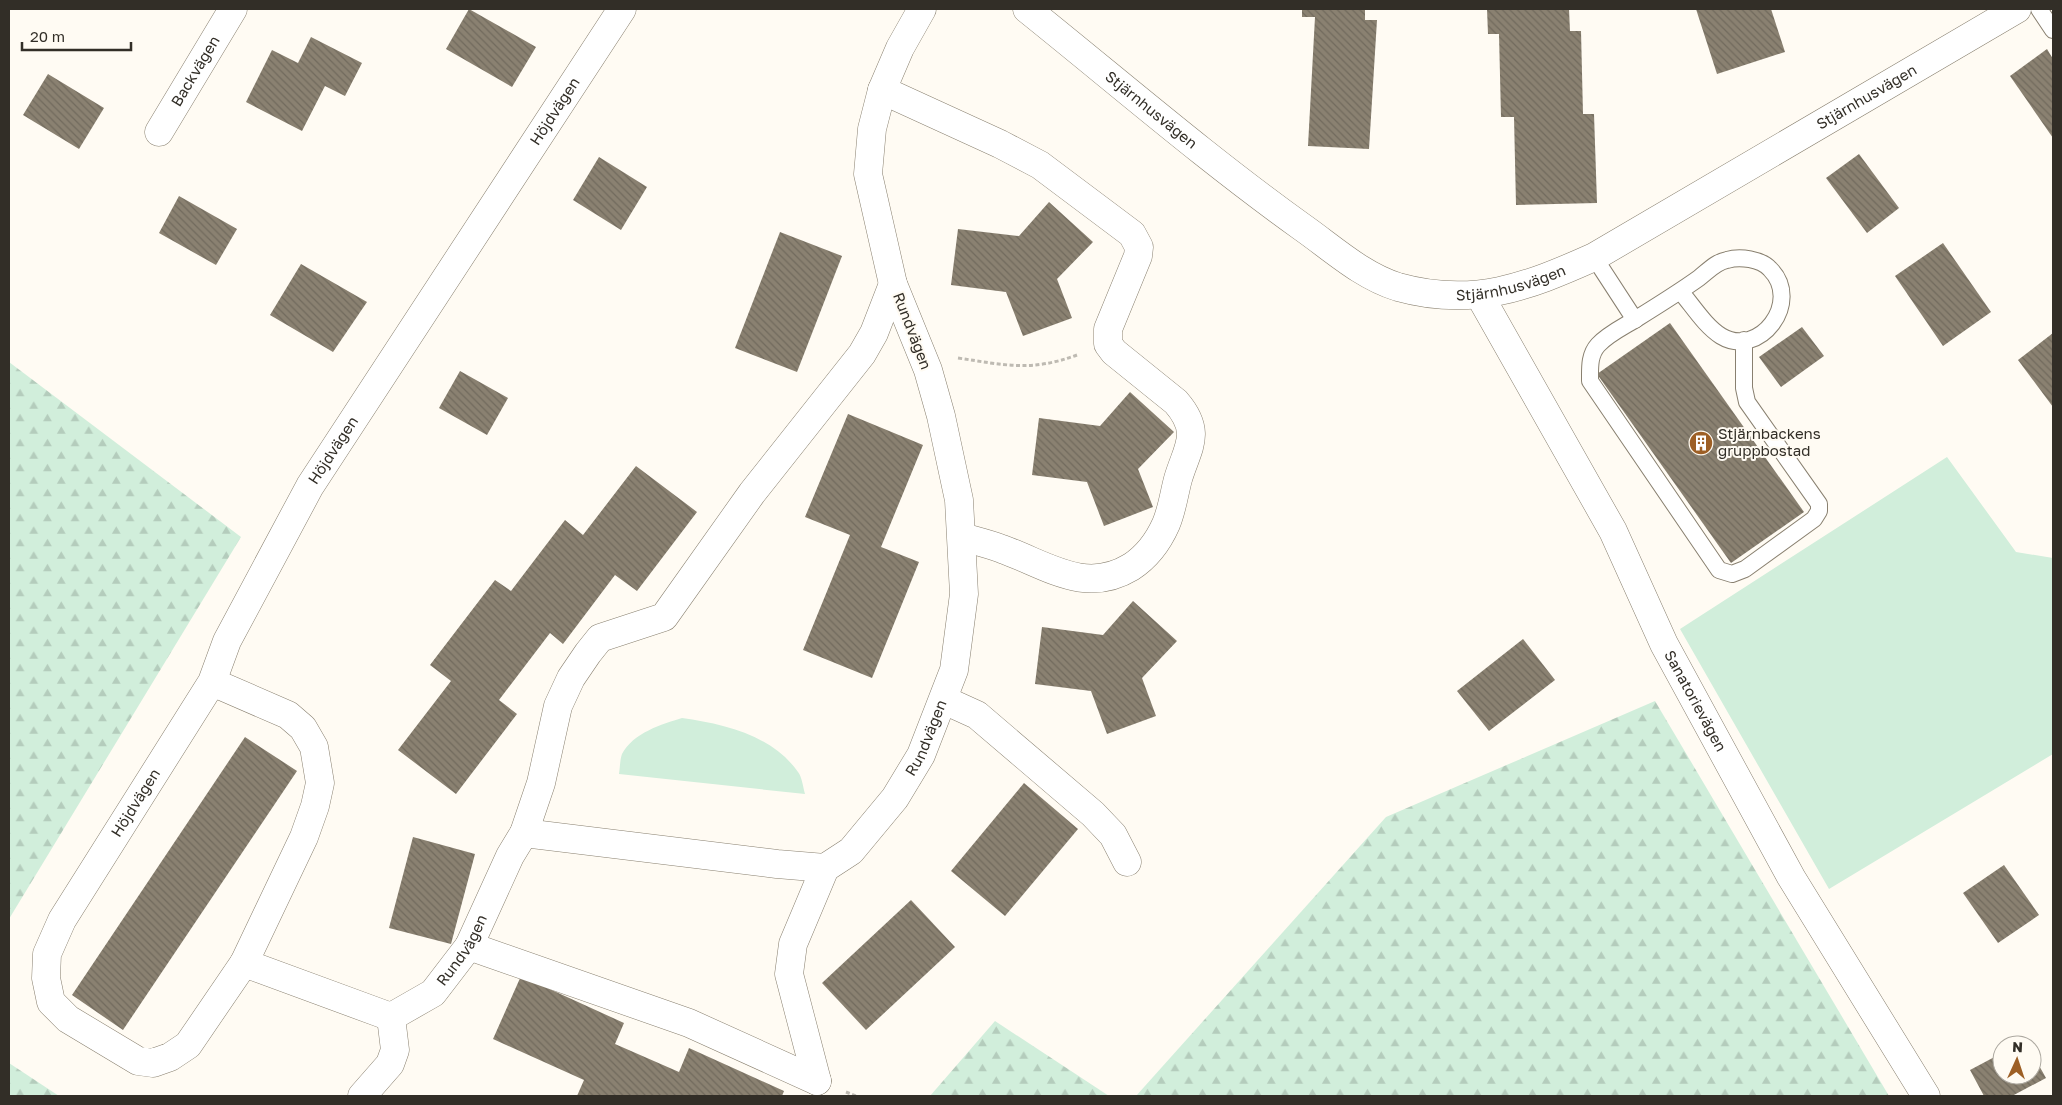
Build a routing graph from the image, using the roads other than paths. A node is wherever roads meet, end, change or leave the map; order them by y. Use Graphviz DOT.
graph roads {
  1 [pos="233,9"];
  2 [pos="622,9"];
  3 [pos="922,9"];
  4 [pos="1027,9"];
  5 [pos="2018,9"];
  6 [pos="2039,9"];
  7 [pos="2053,30"];
  8 [pos="882,90"];
  9 [pos="159,132"];
  10 [pos="1594,257"];
  11 [pos="893,284"];
  12 [pos="1680,292"];
  13 [pos="1480,296"];
  14 [pos="1635,320"];
  15 [pos="1744,340"];
  16 [pos="962,537"];
  17 [pos="212,682"];
  18 [pos="944,700"];
  19 [pos="524,833"];
  20 [pos="1127,862"];
  21 [pos="826,868"];
  22 [pos="469,946"];
  23 [pos="244,963"];
  24 [pos="391,1017"];
  25 [pos="362,1096"];
  26 [pos="1926,1096"];
  1 -- 9 [label="street, Backvägen"];
  2 -- 17 [label="street, Höjdvägen"];
  3 -- 8 [label="street, Rundvägen"];
  4 -- 13 [label="street, Stjärnhusvägen"];
  5 -- 10 [label="street, Stjärnhusvägen"];
  6 -- 7 [label="lane"];
  8 -- 11 [label="street, Rundvägen"];
  8 -- 16 [label="street"];
  10 -- 13 [label="street, Stjärnhusvägen"];
  10 -- 14 [label="lane"];
  11 -- 16 [label="street, Rundvägen"];
  11 -- 19 [label="street, Rundvägen"];
  12 -- 14 [label="lane"];
  12 -- 15 [label="lane"];
  12 -- 15 [label="lane"];
  13 -- 26 [label="street, Sanatorievägen"];
  14 -- 15 [label="lane"];
  16 -- 18 [label="street, Rundvägen"];
  17 -- 23 [label="street, Höjdvägen"];
  17 -- 23 [label="street, Höjdvägen"];
  18 -- 20 [label="street"];
  18 -- 21 [label="street, Rundvägen"];
  19 -- 21 [label="street"];
  19 -- 22 [label="street, Rundvägen"];
  21 -- 22 [label="street"];
  22 -- 24 [label="street, Rundvägen"];
  23 -- 24 [label="street"];
  24 -- 25 [label="street"];
}
